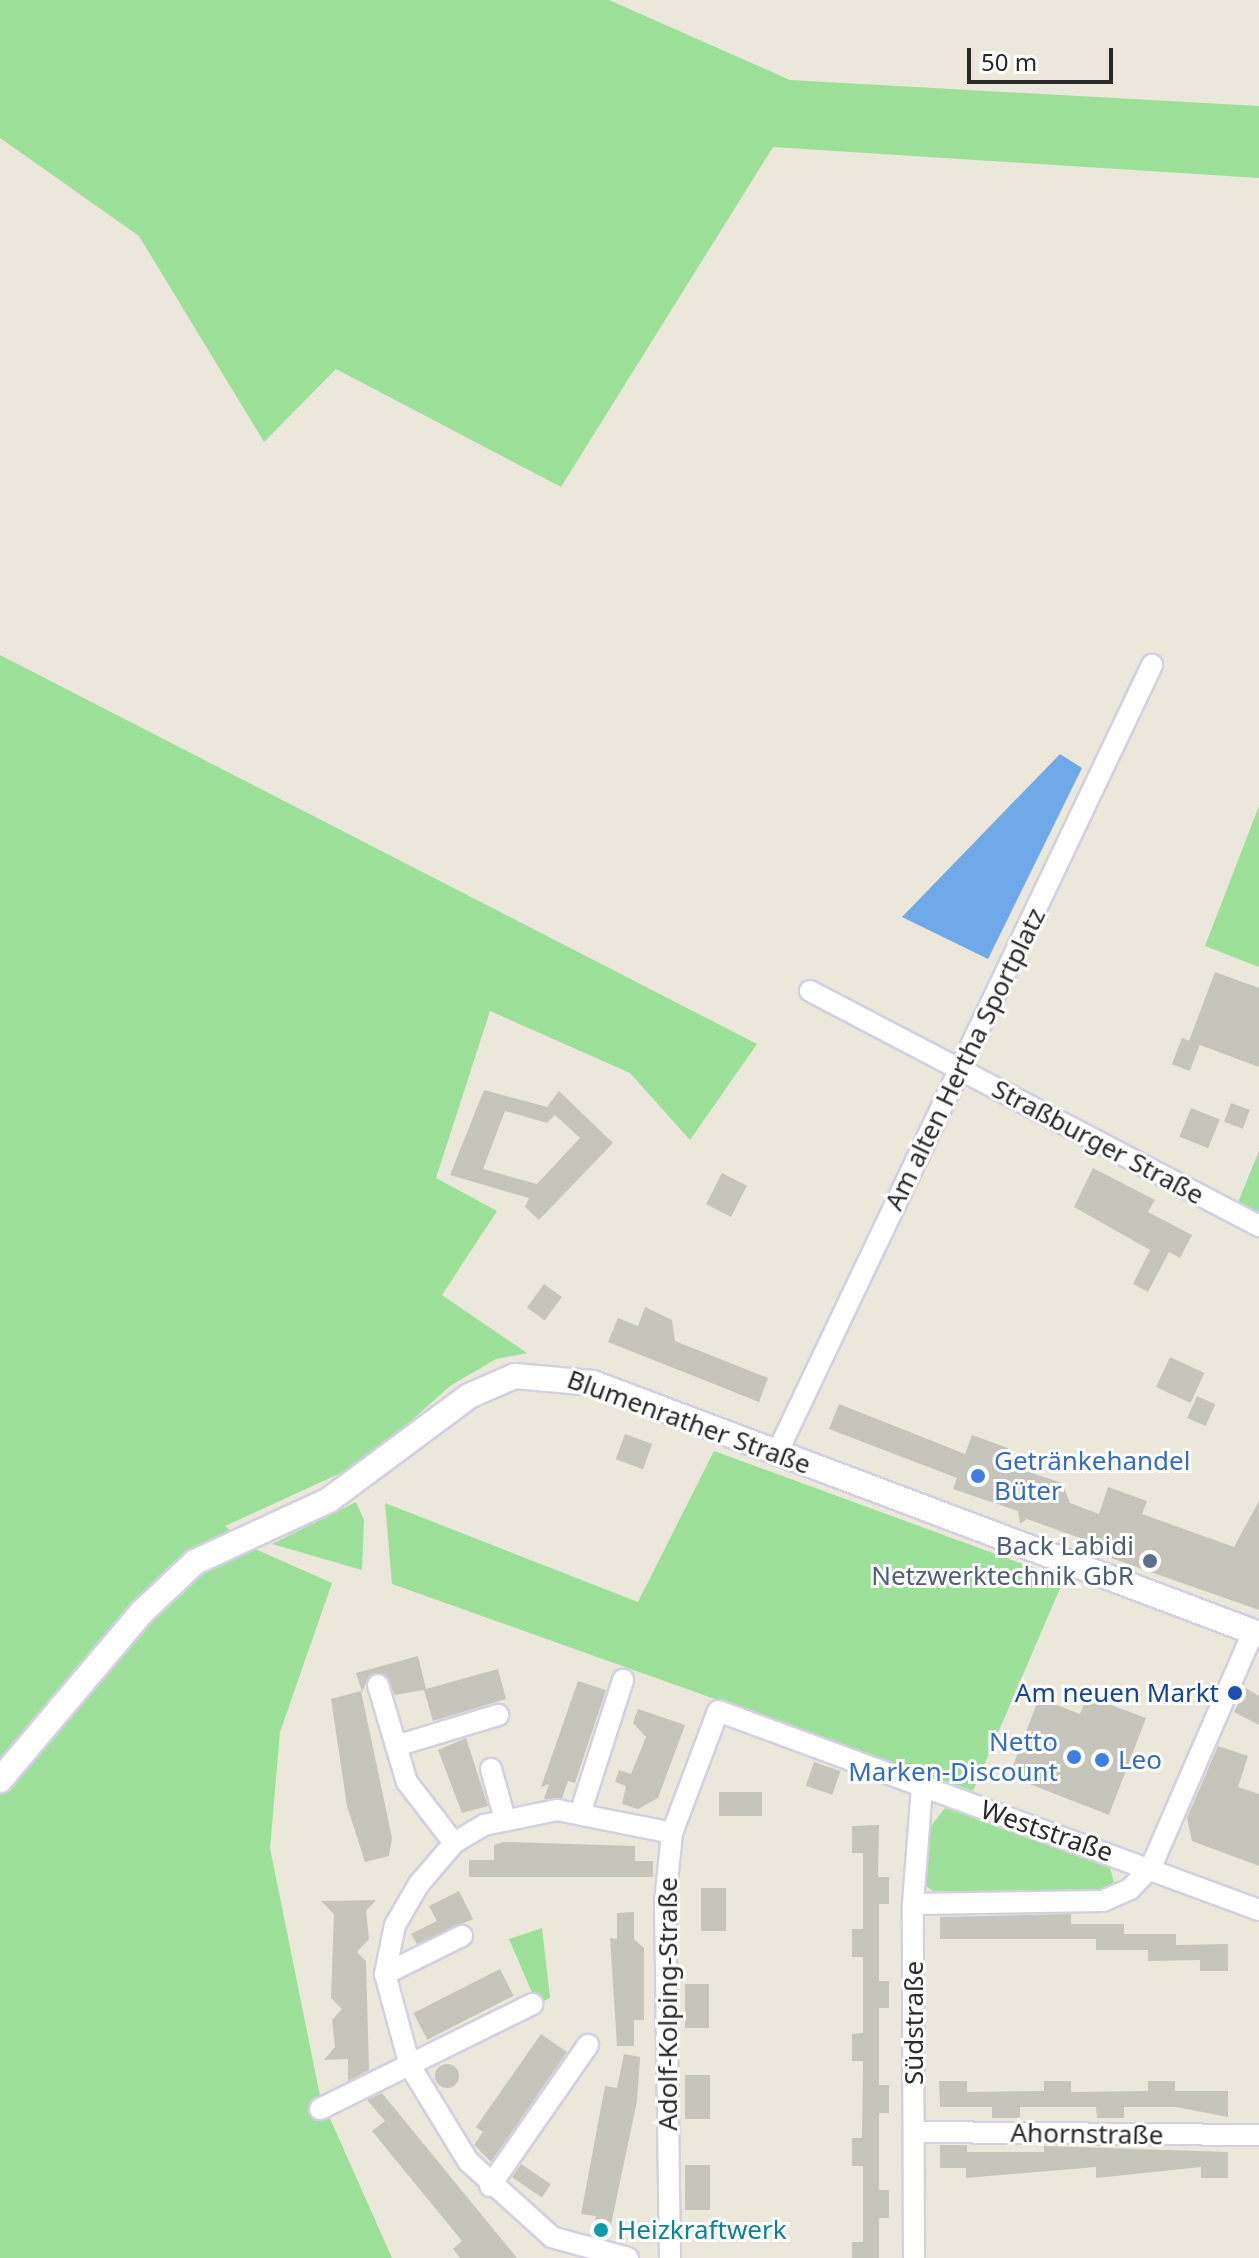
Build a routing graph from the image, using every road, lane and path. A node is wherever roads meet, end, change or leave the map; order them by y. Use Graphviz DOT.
graph roads {
  1 [pos="1152,665"];
  2 [pos="810,991"];
  3 [pos="960,1068"];
  4 [pos="1259,1226"];
  5 [pos="777,1453"];
  6 [pos="1256,1633"];
  7 [pos="623,1680"];
  8 [pos="378,1685"];
  9 [pos="718,1711"];
  10 [pos="498,1715"];
  11 [pos="396,1746"];
  12 [pos="491,1769"];
  13 [pos="0,1780"];
  14 [pos="922,1788"];
  15 [pos="580,1814"];
  16 [pos="504,1816"];
  17 [pos="672,1833"];
  18 [pos="454,1843"];
  19 [pos="1151,1867"];
  20 [pos="913,1904"];
  21 [pos="1259,1910"];
  22 [pos="462,1936"];
  23 [pos="385,1974"];
  24 [pos="532,2004"];
  25 [pos="588,2045"];
  26 [pos="410,2066"];
  27 [pos="320,2109"];
  28 [pos="915,2132"];
  29 [pos="1259,2135"];
  30 [pos="490,2186"];
  31 [pos="615,2258"];
  32 [pos="628,2258"];
  33 [pos="670,2258"];
  34 [pos="914,2258"];
  1 -- 3 [label="street, Am alten Hertha Sportplatz"];
  2 -- 3 [label="street, Straßburger Straße"];
  3 -- 4 [label="street, Straßburger Straße"];
  3 -- 5 [label="street, Am alten Hertha Sportplatz"];
  5 -- 6 [label="street, Blumenrather Straße"];
  5 -- 13 [label="street, Blumenrather Straße"];
  6 -- 19 [label="street"];
  7 -- 15 [label="street"];
  8 -- 11 [label="street"];
  9 -- 14 [label="street, Weststraße"];
  9 -- 17 [label="street, Adolf-Kolping-Straße"];
  10 -- 11 [label="street"];
  11 -- 18 [label="street"];
  12 -- 16 [label="street"];
  14 -- 19 [label="street, Weststraße"];
  14 -- 20 [label="street, Südstraße"];
  15 -- 16 [label="street"];
  15 -- 17 [label="street"];
  16 -- 18 [label="street"];
  17 -- 33 [label="street, Adolf-Kolping-Straße"];
  18 -- 23 [label="street"];
  19 -- 20 [label="street, Weststraße"];
  19 -- 21 [label="street, Weststraße"];
  20 -- 28 [label="street, Südstraße"];
  22 -- 23 [label="street"];
  23 -- 26 [label="street"];
  24 -- 26 [label="street"];
  25 -- 30 [label="street"];
  26 -- 27 [label="street"];
  26 -- 30 [label="street"];
  28 -- 29 [label="street, Ahornstraße"];
  28 -- 34 [label="street, Südstraße"];
  30 -- 31 [label="street"];
  31 -- 32 [label="street"];
}
